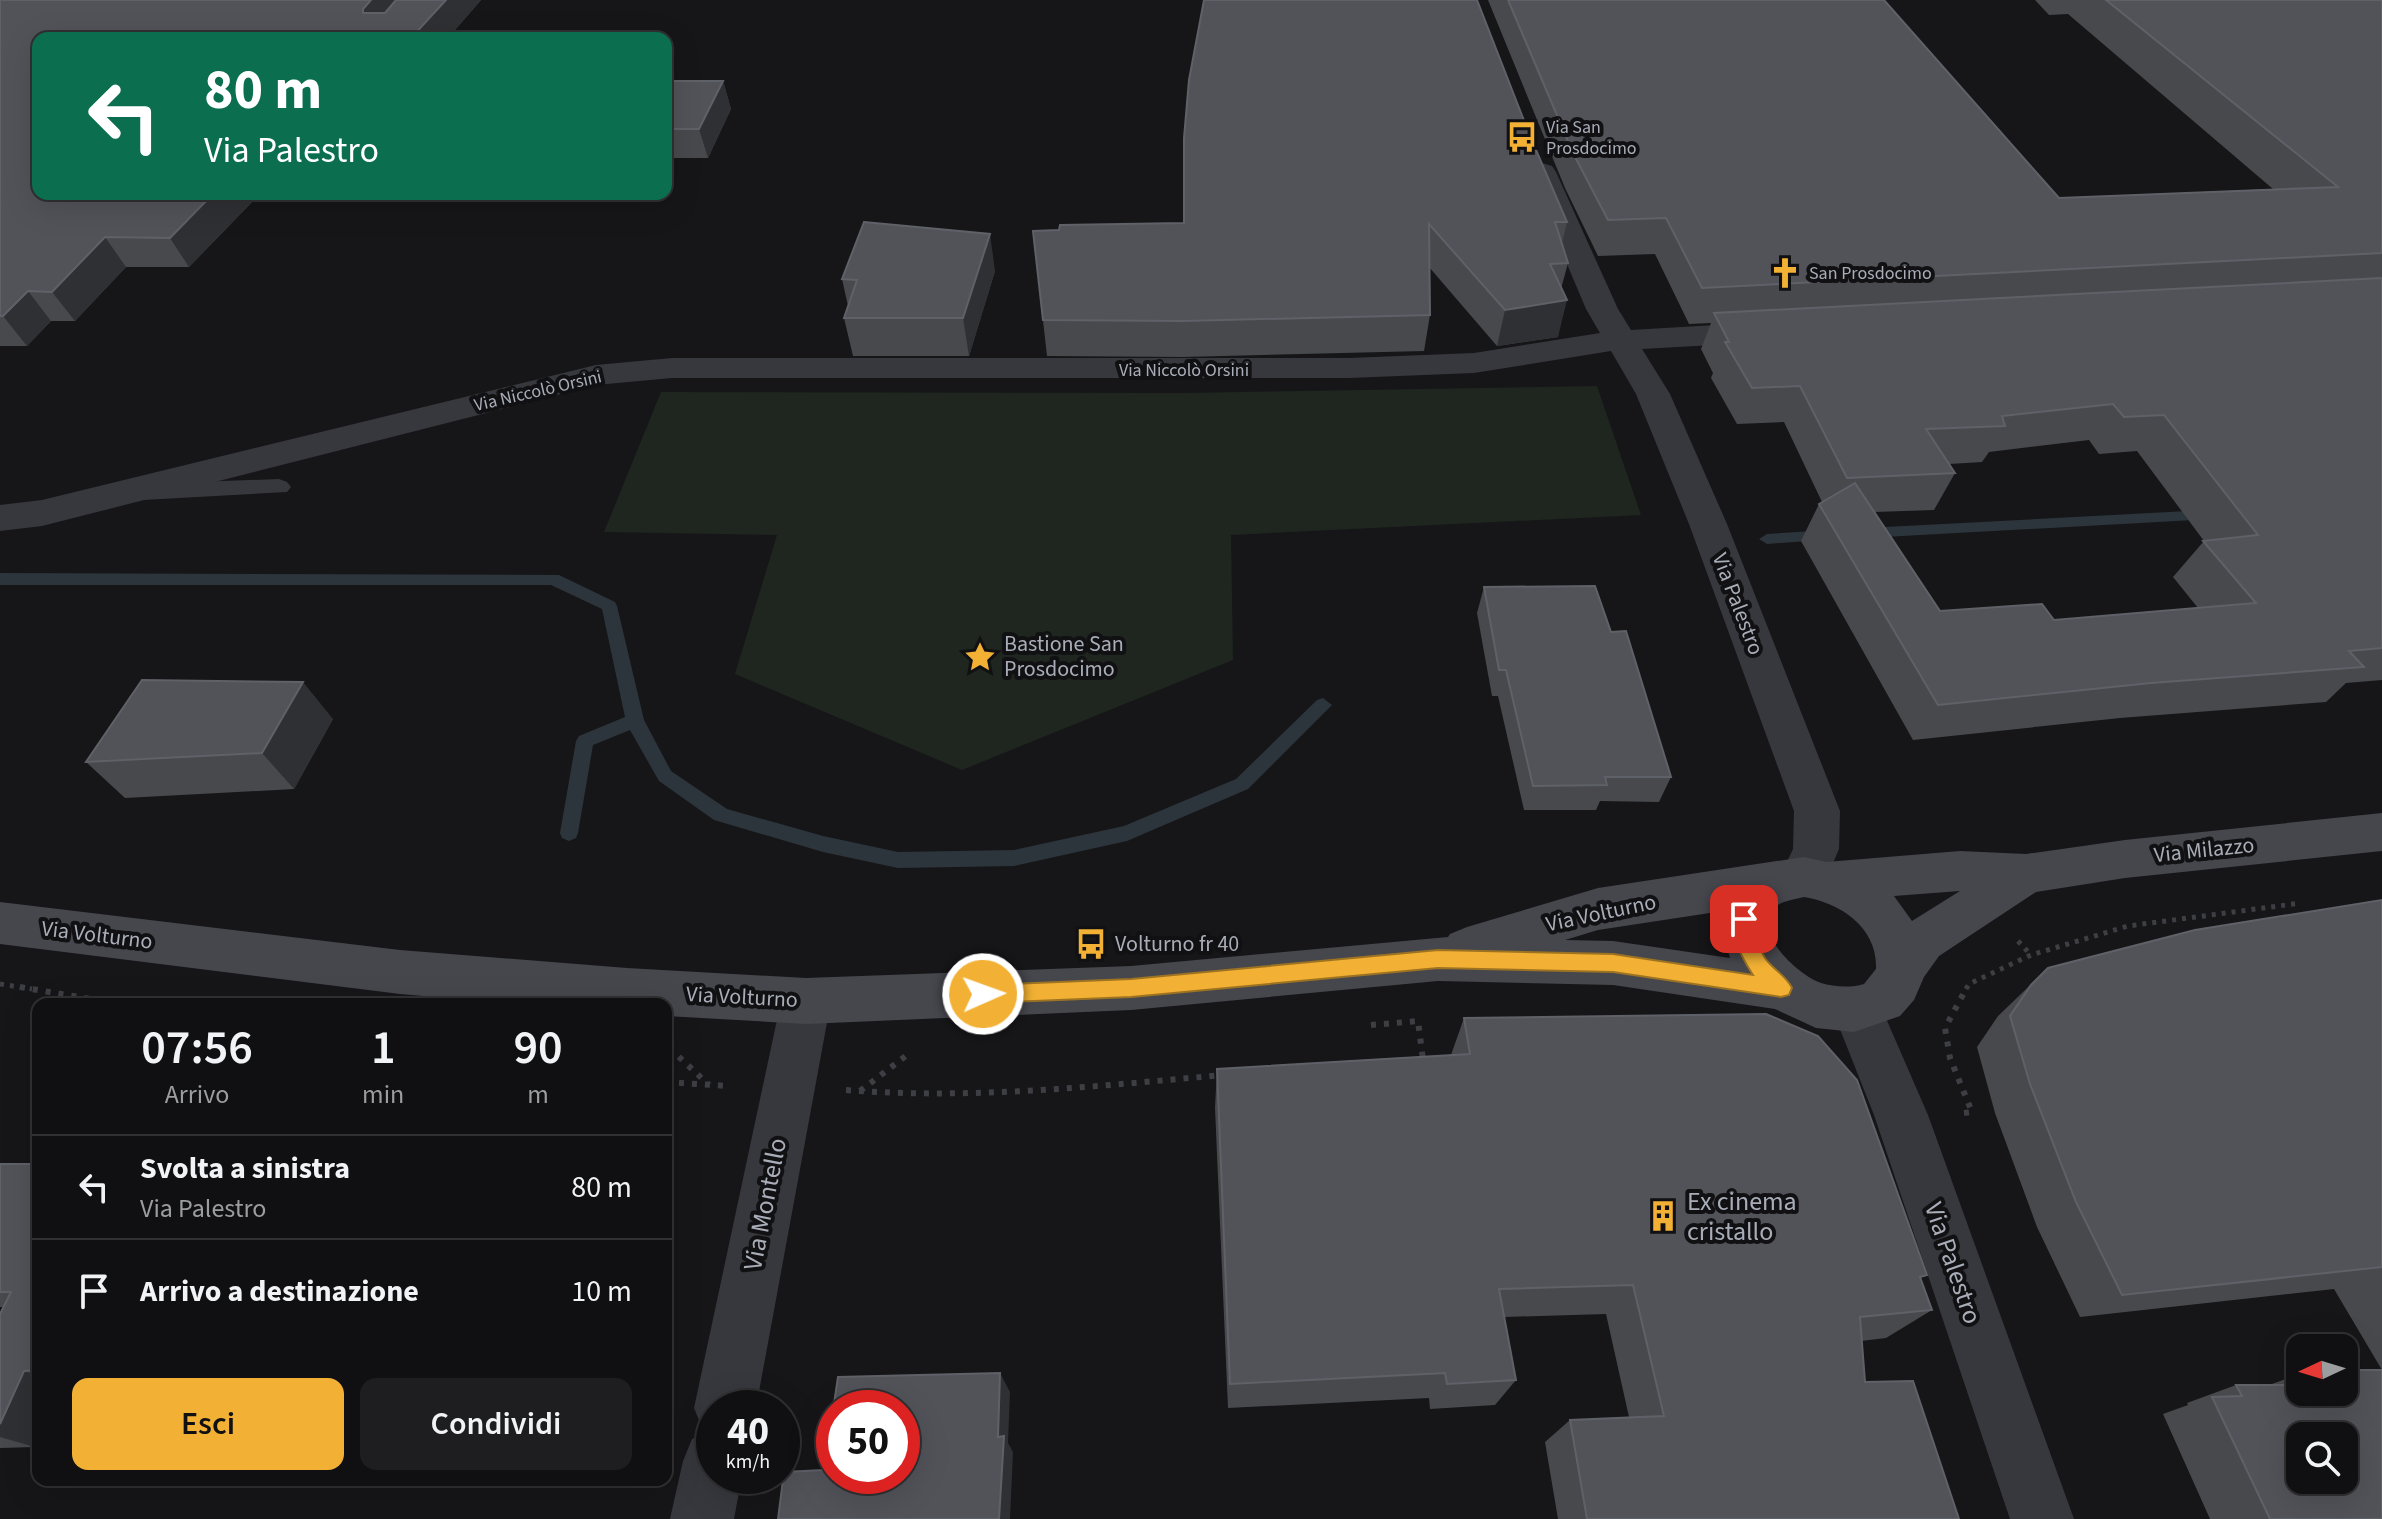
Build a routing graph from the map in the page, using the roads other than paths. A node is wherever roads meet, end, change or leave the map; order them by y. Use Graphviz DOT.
graph roads {
  1 [pos="1533,150"];
  2 [pos="1800,331"];
  3 [pos="1620,340"];
  4 [pos="279,487"];
  5 [pos="118,493"];
  6 [pos="0,518"];
  7 [pos="2382,832"];
  8 [pos="2026,874"];
  9 [pos="1800,881"];
  10 [pos="0,923"];
  11 [pos="1438,959"];
  12 [pos="1902,968"];
  13 [pos="1781,988"];
  14 [pos="806,1001"];
  15 [pos="1857,1009"];
  16 [pos="729,1390"];
  17 [pos="707,1494"];
  18 [pos="702,1519"];
  19 [pos="2042,1519"];
  1 -- 3 [label="street"];
  2 -- 3 [label="street, Via Niccolò Orsini"];
  3 -- 5 [label="street, Via Niccolò Orsini"];
  3 -- 9 [label="street, Via Palestro"];
  4 -- 5 [label="lane"];
  5 -- 6 [label="street, Via Niccolò Orsini"];
  7 -- 8 [label="main road, Via Milazzo"];
  8 -- 9 [label="main road, Via Milazzo"];
  8 -- 12 [label="main road, Via Milazzo"];
  9 -- 11 [label="main road, Via Volturno"];
  9 -- 12 [label="main road"];
  9 -- 13 [label="main road, Via Palestro"];
  10 -- 14 [label="main road, Via Volturno"];
  11 -- 13 [label="main road, Via Volturno"];
  11 -- 14 [label="main road, Via Volturno"];
  12 -- 15 [label="main road"];
  13 -- 15 [label="main road, Via Palestro"];
  14 -- 16 [label="street, Via Montello"];
  15 -- 19 [label="street, Via Palestro"];
  17 -- 18 [label="street"];
}
